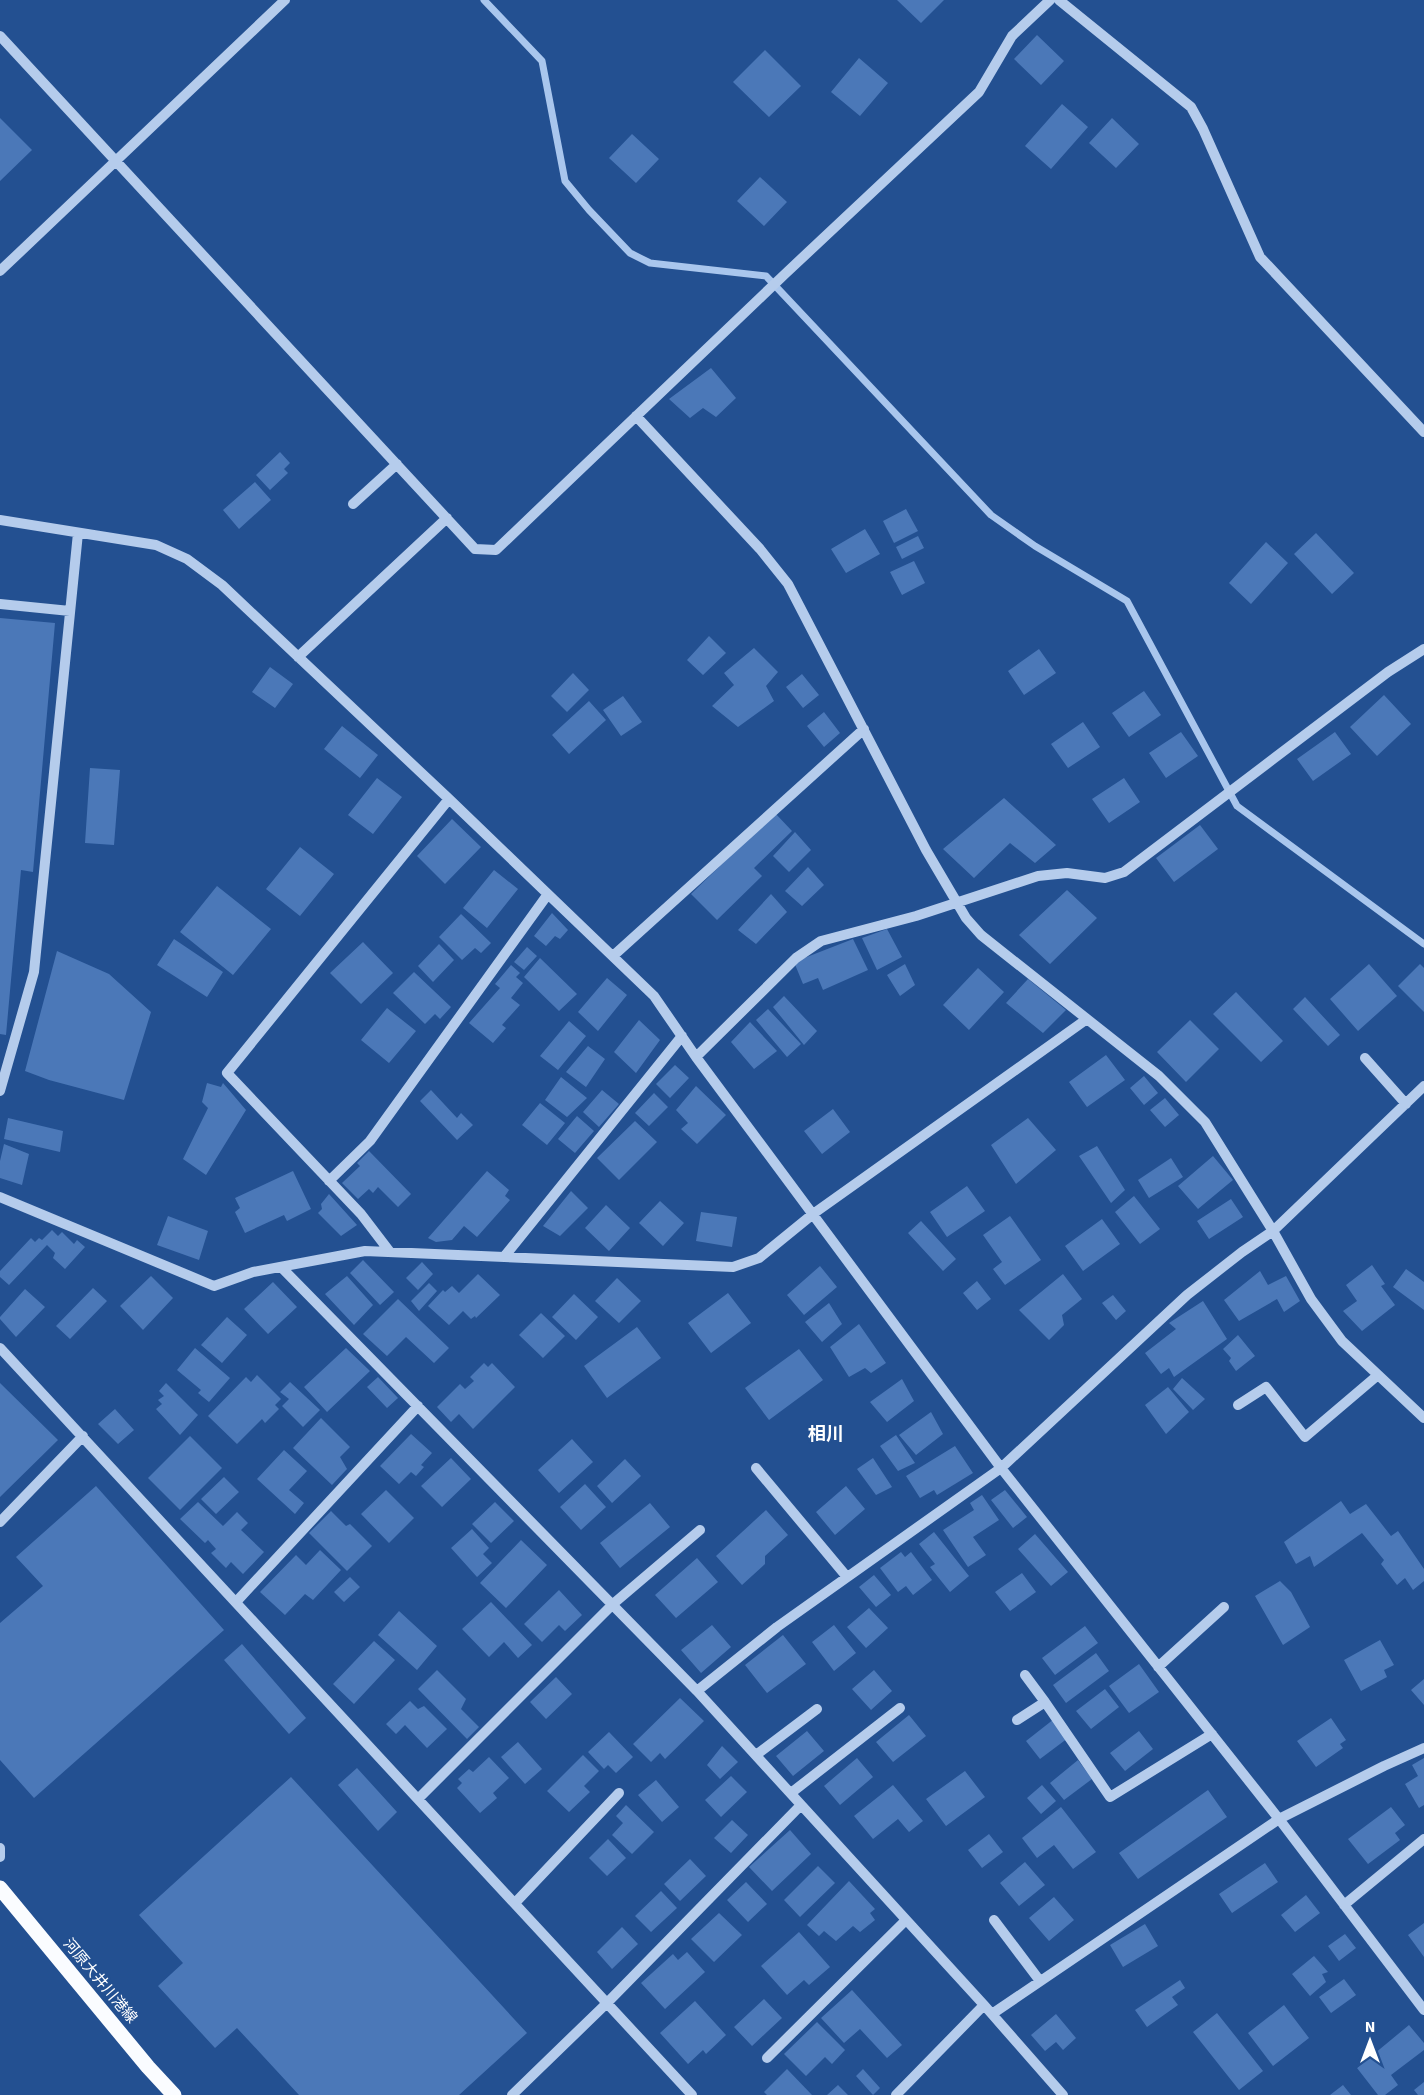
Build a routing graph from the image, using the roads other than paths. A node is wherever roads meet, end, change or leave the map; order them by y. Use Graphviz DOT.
graph roads {
  1 [pos="285,0"];
  2 [pos="1050,0"];
  3 [pos="1059,0"];
  4 [pos="0,36"];
  5 [pos="117,161"];
  6 [pos="0,271"];
  7 [pos="636,416"];
  8 [pos="1424,432"];
  9 [pos="397,464"];
  10 [pos="352,504"];
  11 [pos="447,518"];
  12 [pos="0,520"];
  13 [pos="78,533"];
  14 [pos="0,604"];
  15 [pos="70,611"];
  16 [pos="1424,649"];
  17 [pos="298,657"];
  18 [pos="864,729"];
  19 [pos="449,799"];
  20 [pos="548,894"];
  21 [pos="957,903"];
  22 [pos="613,956"];
  23 [pos="1087,1019"];
  24 [pos="682,1036"];
  25 [pos="696,1057"];
  26 [pos="1365,1058"];
  27 [pos="1424,1086"];
  28 [pos="0,1091"];
  29 [pos="1406,1104"];
  30 [pos="330,1181"];
  31 [pos="0,1197"];
  32 [pos="813,1214"];
  33 [pos="1273,1231"];
  34 [pos="390,1252"];
  35 [pos="504,1257"];
  36 [pos="281,1267"];
  37 [pos="0,1348"];
  38 [pos="1378,1375"];
  39 [pos="1238,1405"];
  40 [pos="418,1406"];
  41 [pos="1424,1418"];
  42 [pos="83,1436"];
  43 [pos="756,1468"];
  44 [pos="1001,1468"];
  45 [pos="0,1522"];
  46 [pos="700,1530"];
  47 [pos="847,1577"];
  48 [pos="236,1602"];
  49 [pos="613,1604"];
  50 [pos="1224,1607"];
  51 [pos="1158,1666"];
  52 [pos="1025,1675"];
  53 [pos="697,1691"];
  54 [pos="1046,1702"];
  55 [pos="900,1708"];
  56 [pos="817,1709"];
  57 [pos="1017,1720"];
  58 [pos="1212,1734"];
  59 [pos="1424,1748"];
  60 [pos="756,1755"];
  61 [pos="619,1793"];
  62 [pos="791,1793"];
  63 [pos="418,1798"];
  64 [pos="801,1805"];
  65 [pos="1279,1819"];
  66 [pos="1424,1839"];
  67 [pos="0,1848"];
  68 [pos="0,1857"];
  69 [pos="0,1888"];
  70 [pos="514,1903"];
  71 [pos="1344,1905"];
  72 [pos="906,1920"];
  73 [pos="994,1920"];
  74 [pos="1040,1981"];
  75 [pos="607,2003"];
  76 [pos="988,2009"];
  77 [pos="1424,2010"];
  78 [pos="767,2058"];
  79 [pos="174,2095"];
  80 [pos="512,2095"];
  81 [pos="692,2095"];
  82 [pos="896,2095"];
  83 [pos="1063,2095"];
  1 -- 5 [label="street"];
  2 -- 7 [label="street"];
  3 -- 8 [label="street"];
  4 -- 5 [label="street"];
  5 -- 6 [label="street"];
  5 -- 9 [label="street"];
  7 -- 11 [label="street"];
  7 -- 18 [label="street"];
  9 -- 10 [label="street"];
  9 -- 11 [label="street"];
  11 -- 17 [label="street"];
  12 -- 13 [label="street"];
  13 -- 15 [label="street"];
  13 -- 17 [label="street"];
  14 -- 15 [label="street"];
  15 -- 28 [label="street"];
  16 -- 21 [label="street"];
  17 -- 19 [label="street"];
  18 -- 21 [label="street"];
  18 -- 22 [label="street"];
  19 -- 20 [label="street"];
  19 -- 30 [label="street"];
  20 -- 22 [label="street"];
  20 -- 30 [label="street"];
  21 -- 23 [label="street"];
  21 -- 25 [label="street"];
  22 -- 24 [label="street"];
  23 -- 32 [label="street"];
  23 -- 33 [label="street"];
  24 -- 25 [label="street"];
  24 -- 35 [label="street"];
  25 -- 32 [label="street"];
  26 -- 29 [label="street"];
  27 -- 29 [label="street"];
  29 -- 33 [label="street"];
  30 -- 34 [label="street"];
  31 -- 36 [label="street"];
  32 -- 35 [label="street"];
  32 -- 44 [label="street"];
  33 -- 38 [label="street"];
  33 -- 44 [label="street"];
  34 -- 35 [label="street"];
  34 -- 36 [label="street"];
  36 -- 40 [label="street"];
  37 -- 42 [label="street"];
  38 -- 39 [label="street"];
  38 -- 41 [label="street"];
  40 -- 48 [label="street"];
  40 -- 49 [label="street"];
  42 -- 45 [label="street"];
  42 -- 48 [label="street"];
  43 -- 47 [label="street"];
  44 -- 47 [label="street"];
  44 -- 51 [label="street"];
  46 -- 49 [label="street"];
  47 -- 53 [label="street"];
  48 -- 63 [label="street"];
  49 -- 53 [label="street"];
  49 -- 63 [label="street"];
  50 -- 51 [label="street"];
  51 -- 58 [label="street"];
  52 -- 54 [label="street"];
  53 -- 60 [label="street"];
  54 -- 57 [label="street"];
  54 -- 58 [label="street"];
  55 -- 62 [label="street"];
  56 -- 60 [label="street"];
  58 -- 65 [label="street"];
  59 -- 65 [label="street"];
  60 -- 62 [label="street"];
  61 -- 70 [label="street"];
  62 -- 64 [label="street"];
  63 -- 70 [label="street"];
  64 -- 72 [label="street"];
  64 -- 75 [label="street"];
  65 -- 71 [label="street"];
  65 -- 74 [label="street"];
  66 -- 71 [label="street"];
  67 -- 68 [label="street"];
  69 -- 79 [label="main road, 河原大井川港線"];
  70 -- 75 [label="street"];
  71 -- 77 [label="street"];
  72 -- 76 [label="street"];
  72 -- 78 [label="street"];
  73 -- 74 [label="street"];
  74 -- 76 [label="street"];
  75 -- 80 [label="street"];
  75 -- 81 [label="street"];
  76 -- 82 [label="street"];
  76 -- 83 [label="street"];
}
